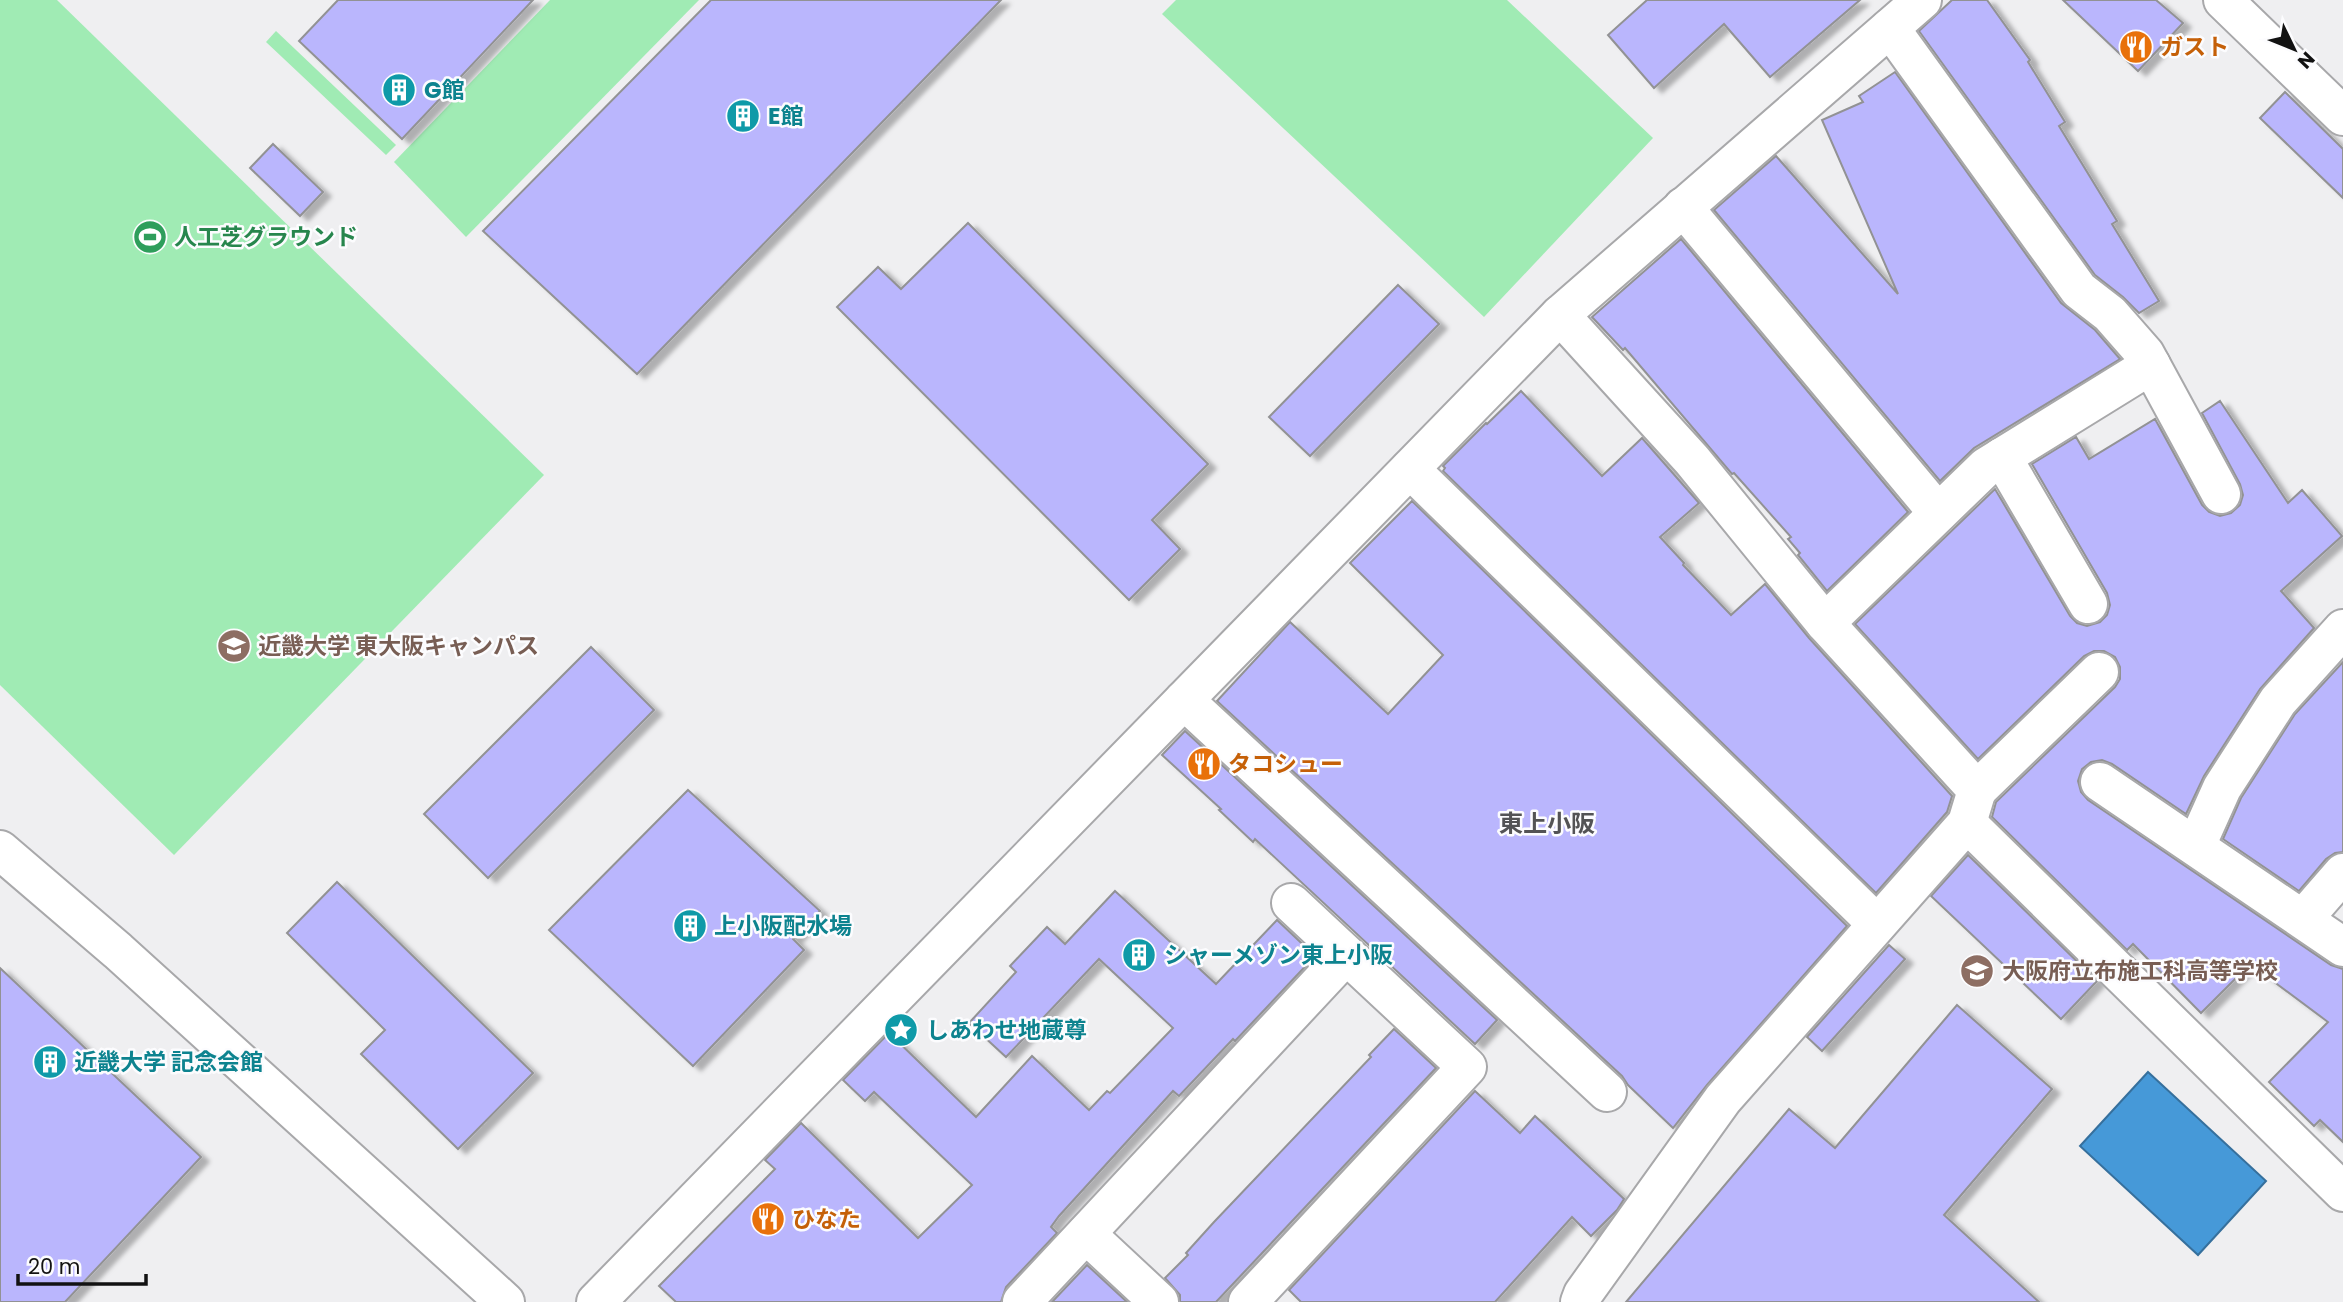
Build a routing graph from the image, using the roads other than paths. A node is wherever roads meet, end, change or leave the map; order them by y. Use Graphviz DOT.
graph roads {
  1 [pos="1922,0"];
  2 [pos="2223,0"];
  3 [pos="1890,28"];
  4 [pos="2343,116"];
  5 [pos="1683,207"];
  6 [pos="1560,315"];
  7 [pos="2151,365"];
  8 [pos="2002,457"];
  9 [pos="1410,469"];
  10 [pos="2221,494"];
  11 [pos="1938,513"];
  12 [pos="2088,604"];
  13 [pos="1825,623"];
  14 [pos="2343,629"];
  15 [pos="2099,672"];
  16 [pos="1184,699"];
  17 [pos="2101,782"];
  18 [pos="1972,806"];
  19 [pos="2196,846"];
  20 [pos="0,850"];
  21 [pos="2343,873"];
  22 [pos="1291,903"];
  23 [pos="2303,919"];
  24 [pos="1877,924"];
  25 [pos="2343,947"];
  26 [pos="1346,955"];
  27 [pos="1607,1092"];
  28 [pos="2343,1192"];
  29 [pos="1086,1234"];
  30 [pos="505,1302"];
  31 [pos="596,1302"];
  32 [pos="1022,1302"];
  33 [pos="1159,1302"];
  34 [pos="1248,1302"];
  35 [pos="1580,1302"];
  1 -- 3 [label="street"];
  2 -- 4 [label="street"];
  3 -- 5 [label="street"];
  3 -- 7 [label="street"];
  5 -- 6 [label="street"];
  5 -- 11 [label="street"];
  6 -- 9 [label="street"];
  6 -- 13 [label="street"];
  7 -- 8 [label="street"];
  7 -- 10 [label="street"];
  8 -- 11 [label="street"];
  8 -- 12 [label="street"];
  9 -- 16 [label="street"];
  9 -- 24 [label="street"];
  11 -- 13 [label="street"];
  13 -- 18 [label="street"];
  14 -- 19 [label="street"];
  15 -- 18 [label="street"];
  16 -- 27 [label="street"];
  16 -- 31 [label="street"];
  17 -- 19 [label="street"];
  18 -- 24 [label="street"];
  18 -- 28 [label="street"];
  19 -- 23 [label="street"];
  20 -- 30 [label="street"];
  21 -- 23 [label="street"];
  22 -- 26 [label="street"];
  23 -- 25 [label="street"];
  24 -- 35 [label="street"];
  26 -- 29 [label="street"];
  26 -- 34 [label="street"];
  29 -- 32 [label="street"];
  29 -- 33 [label="street"];
}
